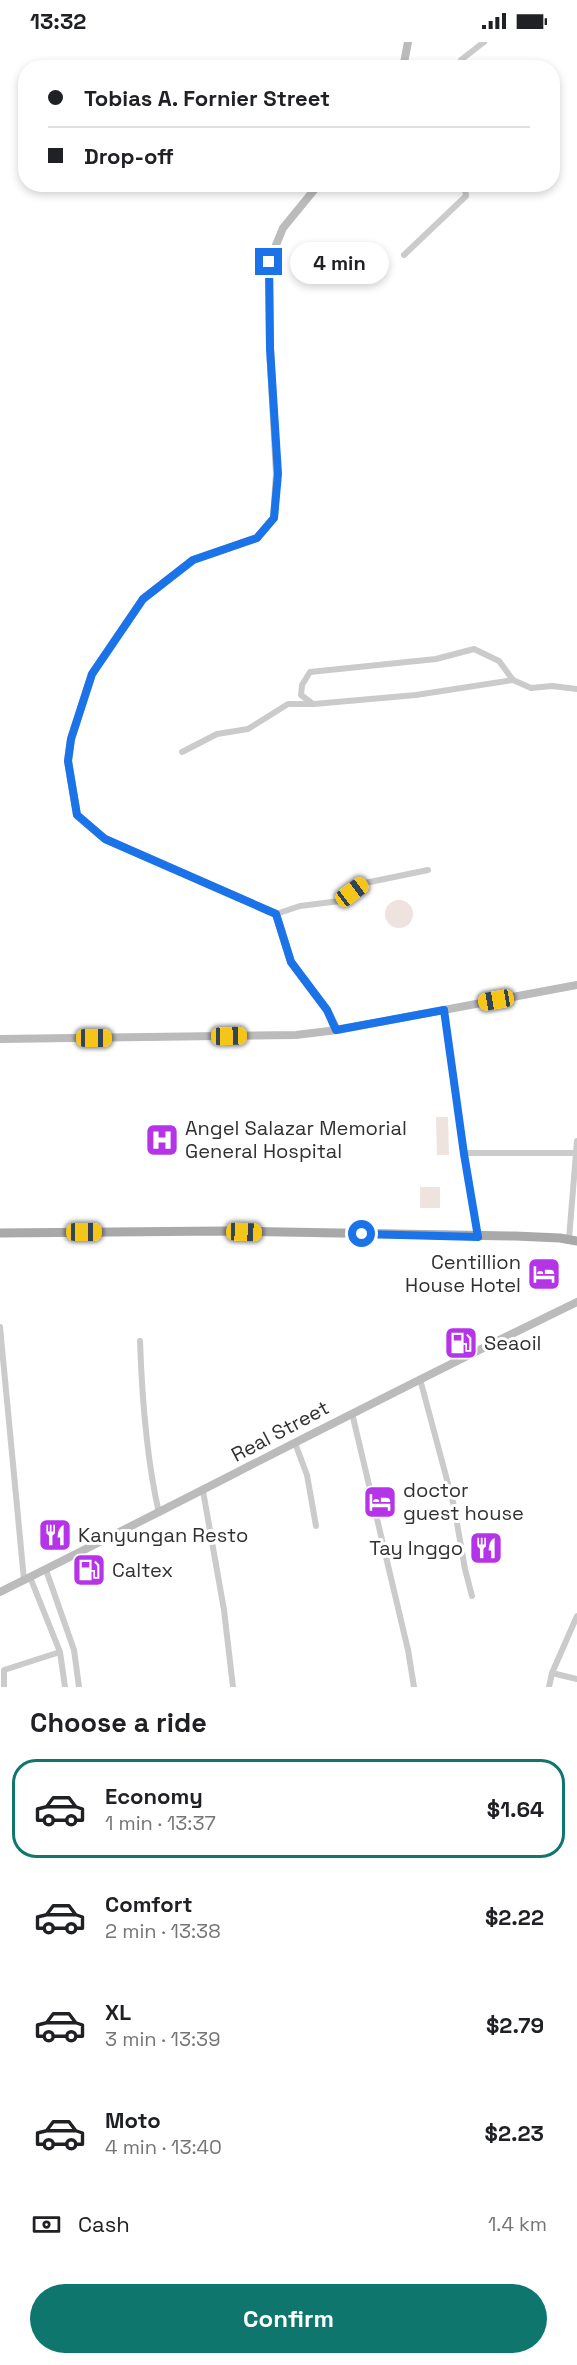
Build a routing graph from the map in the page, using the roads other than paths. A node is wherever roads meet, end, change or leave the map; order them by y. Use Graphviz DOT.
graph roads {
  1 [pos="408,42"];
  2 [pos="484,42"];
  3 [pos="404,60"];
  4 [pos="461,60"];
  5 [pos="312,192"];
  6 [pos="465,192"];
  7 [pos="404,255"];
  8 [pos="513,680"];
  9 [pos="577,688"];
  10 [pos="314,704"];
  11 [pos="182,752"];
  12 [pos="428,870"];
  13 [pos="276,914"];
  14 [pos="577,985"];
  15 [pos="444,1010"];
  16 [pos="336,1030"];
  17 [pos="0,1039"];
  18 [pos="577,1141"];
  19 [pos="577,1153"];
  20 [pos="464,1154"];
  21 [pos="0,1233"];
  22 [pos="478,1237"];
  23 [pos="574,1239"];
  24 [pos="577,1302"];
  25 [pos="0,1327"];
  26 [pos="140,1341"];
  27 [pos="420,1379"];
  28 [pos="352,1413"];
  29 [pos="295,1443"];
  30 [pos="203,1491"];
  31 [pos="159,1513"];
  32 [pos="316,1526"];
  33 [pos="46,1570"];
  34 [pos="27,1579"];
  35 [pos="0,1592"];
  36 [pos="472,1596"];
  37 [pos="577,1616"];
  38 [pos="60,1652"];
  39 [pos="2,1672"];
  40 [pos="552,1673"];
  41 [pos="577,1679"];
  42 [pos="4,1687"];
  43 [pos="65,1687"];
  44 [pos="79,1687"];
  45 [pos="233,1687"];
  46 [pos="414,1687"];
  47 [pos="549,1687"];
  1 -- 3 [label="main road"];
  2 -- 4 [label="street"];
  5 -- 13 [label="main road"];
  6 -- 7 [label="street"];
  8 -- 9 [label="street"];
  8 -- 10 [label="street"];
  8 -- 10 [label="street"];
  10 -- 11 [label="street"];
  12 -- 13 [label="street"];
  13 -- 16 [label="main road"];
  14 -- 15 [label="main road"];
  15 -- 16 [label="main road"];
  15 -- 20 [label="street"];
  16 -- 17 [label="main road"];
  18 -- 19 [label="street"];
  19 -- 20 [label="street"];
  19 -- 23 [label="street"];
  20 -- 22 [label="street"];
  21 -- 22 [label="main road"];
  22 -- 23 [label="main road"];
  24 -- 27 [label="main road, Real Street"];
  25 -- 34 [label="street"];
  26 -- 31 [label="street"];
  27 -- 28 [label="main road, Real Street"];
  27 -- 36 [label="street"];
  28 -- 29 [label="main road, Real Street"];
  28 -- 46 [label="street"];
  29 -- 30 [label="main road, Real Street"];
  29 -- 32 [label="street"];
  30 -- 31 [label="main road, Real Street"];
  30 -- 45 [label="street"];
  31 -- 33 [label="main road, Real Street"];
  33 -- 34 [label="main road, Real Street"];
  33 -- 44 [label="street"];
  34 -- 35 [label="main road, Real Street"];
  34 -- 38 [label="street"];
  37 -- 40 [label="street"];
  38 -- 39 [label="street"];
  38 -- 43 [label="street"];
  39 -- 42 [label="street"];
  40 -- 41 [label="street"];
  40 -- 47 [label="street"];
}
